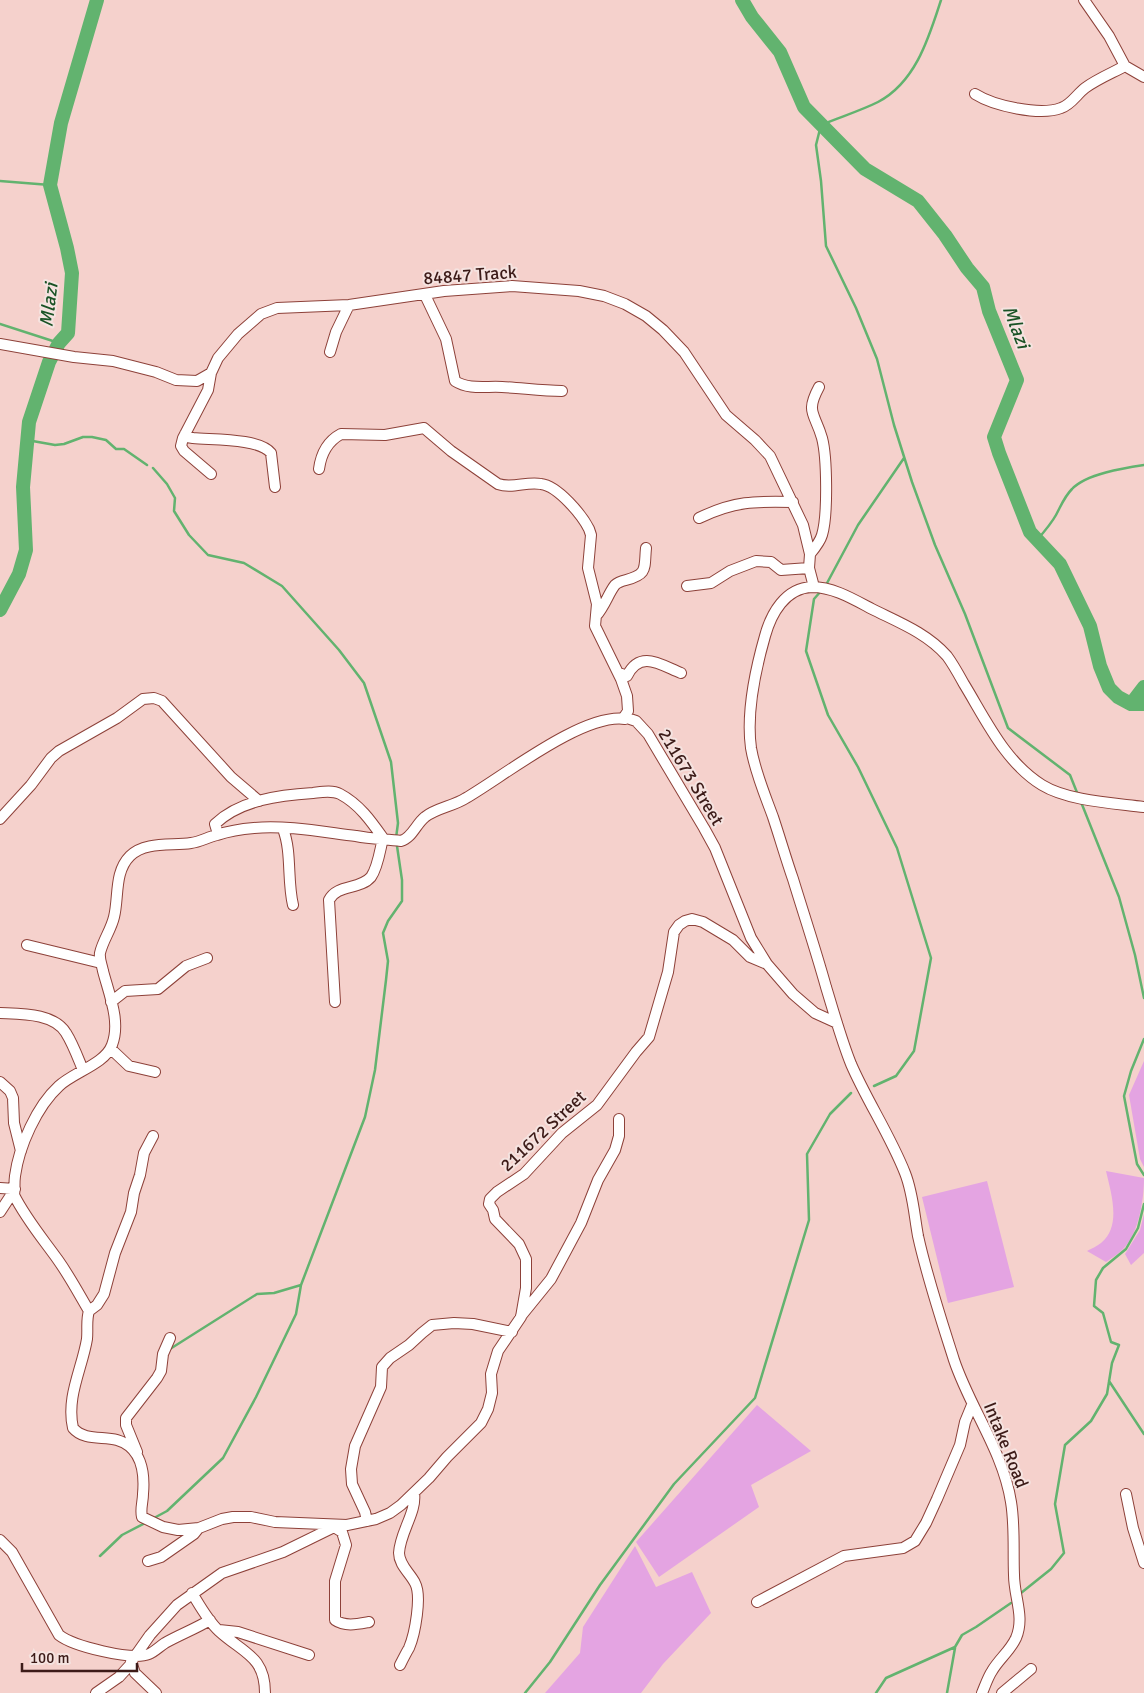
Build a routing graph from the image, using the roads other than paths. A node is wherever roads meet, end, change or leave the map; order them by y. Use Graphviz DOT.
graph roads {
  1 [pos="1084,0"];
  2 [pos="1125,66"];
  3 [pos="1144,77"];
  4 [pos="975,94"];
  5 [pos="425,294"];
  6 [pos="348,305"];
  7 [pos="0,344"];
  8 [pos="330,352"];
  9 [pos="211,373"];
  10 [pos="819,387"];
  11 [pos="562,391"];
  12 [pos="185,434"];
  13 [pos="319,469"];
  14 [pos="211,474"];
  15 [pos="275,487"];
  16 [pos="793,502"];
  17 [pos="699,518"];
  18 [pos="646,548"];
  19 [pos="810,554"];
  20 [pos="809,568"];
  21 [pos="687,586"];
  22 [pos="814,587"];
  23 [pos="596,616"];
  24 [pos="619,673"];
  25 [pos="681,673"];
  26 [pos="624,717"];
  27 [pos="259,801"];
  28 [pos="1144,807"];
  29 [pos="0,819"];
  30 [pos="282,829"];
  31 [pos="218,834"];
  32 [pos="383,838"];
  33 [pos="293,905"];
  34 [pos="27,945"];
  35 [pos="208,958"];
  36 [pos="101,963"];
  37 [pos="769,967"];
  38 [pos="111,1002"];
  39 [pos="335,1002"];
  40 [pos="0,1013"];
  41 [pos="837,1023"];
  42 [pos="111,1049"];
  43 [pos="83,1070"];
  44 [pos="155,1072"];
  45 [pos="0,1082"];
  46 [pos="619,1119"];
  47 [pos="153,1136"];
  48 [pos="21,1152"];
  49 [pos="0,1188"];
  50 [pos="16,1188"];
  51 [pos="0,1212"];
  52 [pos="89,1311"];
  53 [pos="521,1317"];
  54 [pos="512,1332"];
  55 [pos="170,1338"];
  56 [pos="972,1406"];
  57 [pos="137,1453"];
  58 [pos="414,1493"];
  59 [pos="1126,1494"];
  60 [pos="367,1521"];
  61 [pos="334,1526"];
  62 [pos="199,1528"];
  63 [pos="0,1540"];
  64 [pos="148,1561"];
  65 [pos="1144,1563"];
  66 [pos="192,1594"];
  67 [pos="757,1602"];
  68 [pos="210,1620"];
  69 [pos="369,1622"];
  70 [pos="219,1630"];
  71 [pos="309,1655"];
  72 [pos="133,1660"];
  73 [pos="400,1665"];
  74 [pos="1031,1669"];
  75 [pos="96,1693"];
  76 [pos="156,1693"];
  77 [pos="265,1693"];
  78 [pos="982,1693"];
  79 [pos="1002,1693"];
  1 -- 2 [label="street"];
  2 -- 3 [label="street"];
  2 -- 4 [label="street"];
  5 -- 6 [label="street, 84847 Track"];
  5 -- 11 [label="street"];
  5 -- 16 [label="street, 84847 Track"];
  6 -- 8 [label="street"];
  6 -- 9 [label="street, 84847 Track"];
  7 -- 9 [label="street"];
  9 -- 12 [label="street, 84847 Track"];
  10 -- 19 [label="street"];
  12 -- 14 [label="street"];
  12 -- 15 [label="street"];
  13 -- 23 [label="street"];
  16 -- 17 [label="street"];
  16 -- 19 [label="street, 84847 Track"];
  18 -- 23 [label="street"];
  19 -- 20 [label="street, 84847 Track"];
  20 -- 21 [label="street"];
  20 -- 22 [label="street, 84847 Track"];
  22 -- 28 [label="street"];
  22 -- 41 [label="street, Intake Road"];
  23 -- 24 [label="street"];
  24 -- 25 [label="street"];
  24 -- 26 [label="street"];
  26 -- 32 [label="street"];
  26 -- 37 [label="street, 211673 Street"];
  27 -- 29 [label="street"];
  27 -- 31 [label="street"];
  27 -- 32 [label="street"];
  30 -- 31 [label="street"];
  30 -- 32 [label="street"];
  30 -- 33 [label="street"];
  31 -- 36 [label="street"];
  32 -- 39 [label="street"];
  34 -- 36 [label="street"];
  35 -- 38 [label="street"];
  36 -- 38 [label="street"];
  37 -- 41 [label="street"];
  37 -- 53 [label="street, 211672 Street"];
  38 -- 42 [label="street"];
  40 -- 43 [label="street"];
  41 -- 56 [label="street, Intake Road"];
  42 -- 43 [label="street"];
  42 -- 44 [label="street"];
  43 -- 48 [label="street"];
  45 -- 48 [label="street"];
  46 -- 53 [label="street"];
  47 -- 52 [label="street"];
  48 -- 50 [label="street"];
  49 -- 50 [label="street"];
  50 -- 51 [label="street"];
  50 -- 52 [label="street"];
  52 -- 57 [label="street"];
  53 -- 54 [label="street, 211672 Street"];
  54 -- 58 [label="street, 211672 Street"];
  54 -- 60 [label="street"];
  55 -- 57 [label="street"];
  56 -- 67 [label="street"];
  56 -- 78 [label="street, Intake Road"];
  57 -- 62 [label="street"];
  58 -- 60 [label="street, 211672 Street"];
  58 -- 73 [label="street"];
  59 -- 65 [label="street"];
  60 -- 61 [label="street, 211672 Street"];
  61 -- 62 [label="street, 211672 Street"];
  61 -- 66 [label="street"];
  61 -- 69 [label="street"];
  62 -- 64 [label="street"];
  63 -- 72 [label="street"];
  66 -- 68 [label="street"];
  66 -- 72 [label="street"];
  68 -- 70 [label="street"];
  68 -- 72 [label="street"];
  70 -- 71 [label="street"];
  70 -- 77 [label="street"];
  72 -- 75 [label="street"];
  72 -- 76 [label="street"];
  74 -- 79 [label="street"];
}
